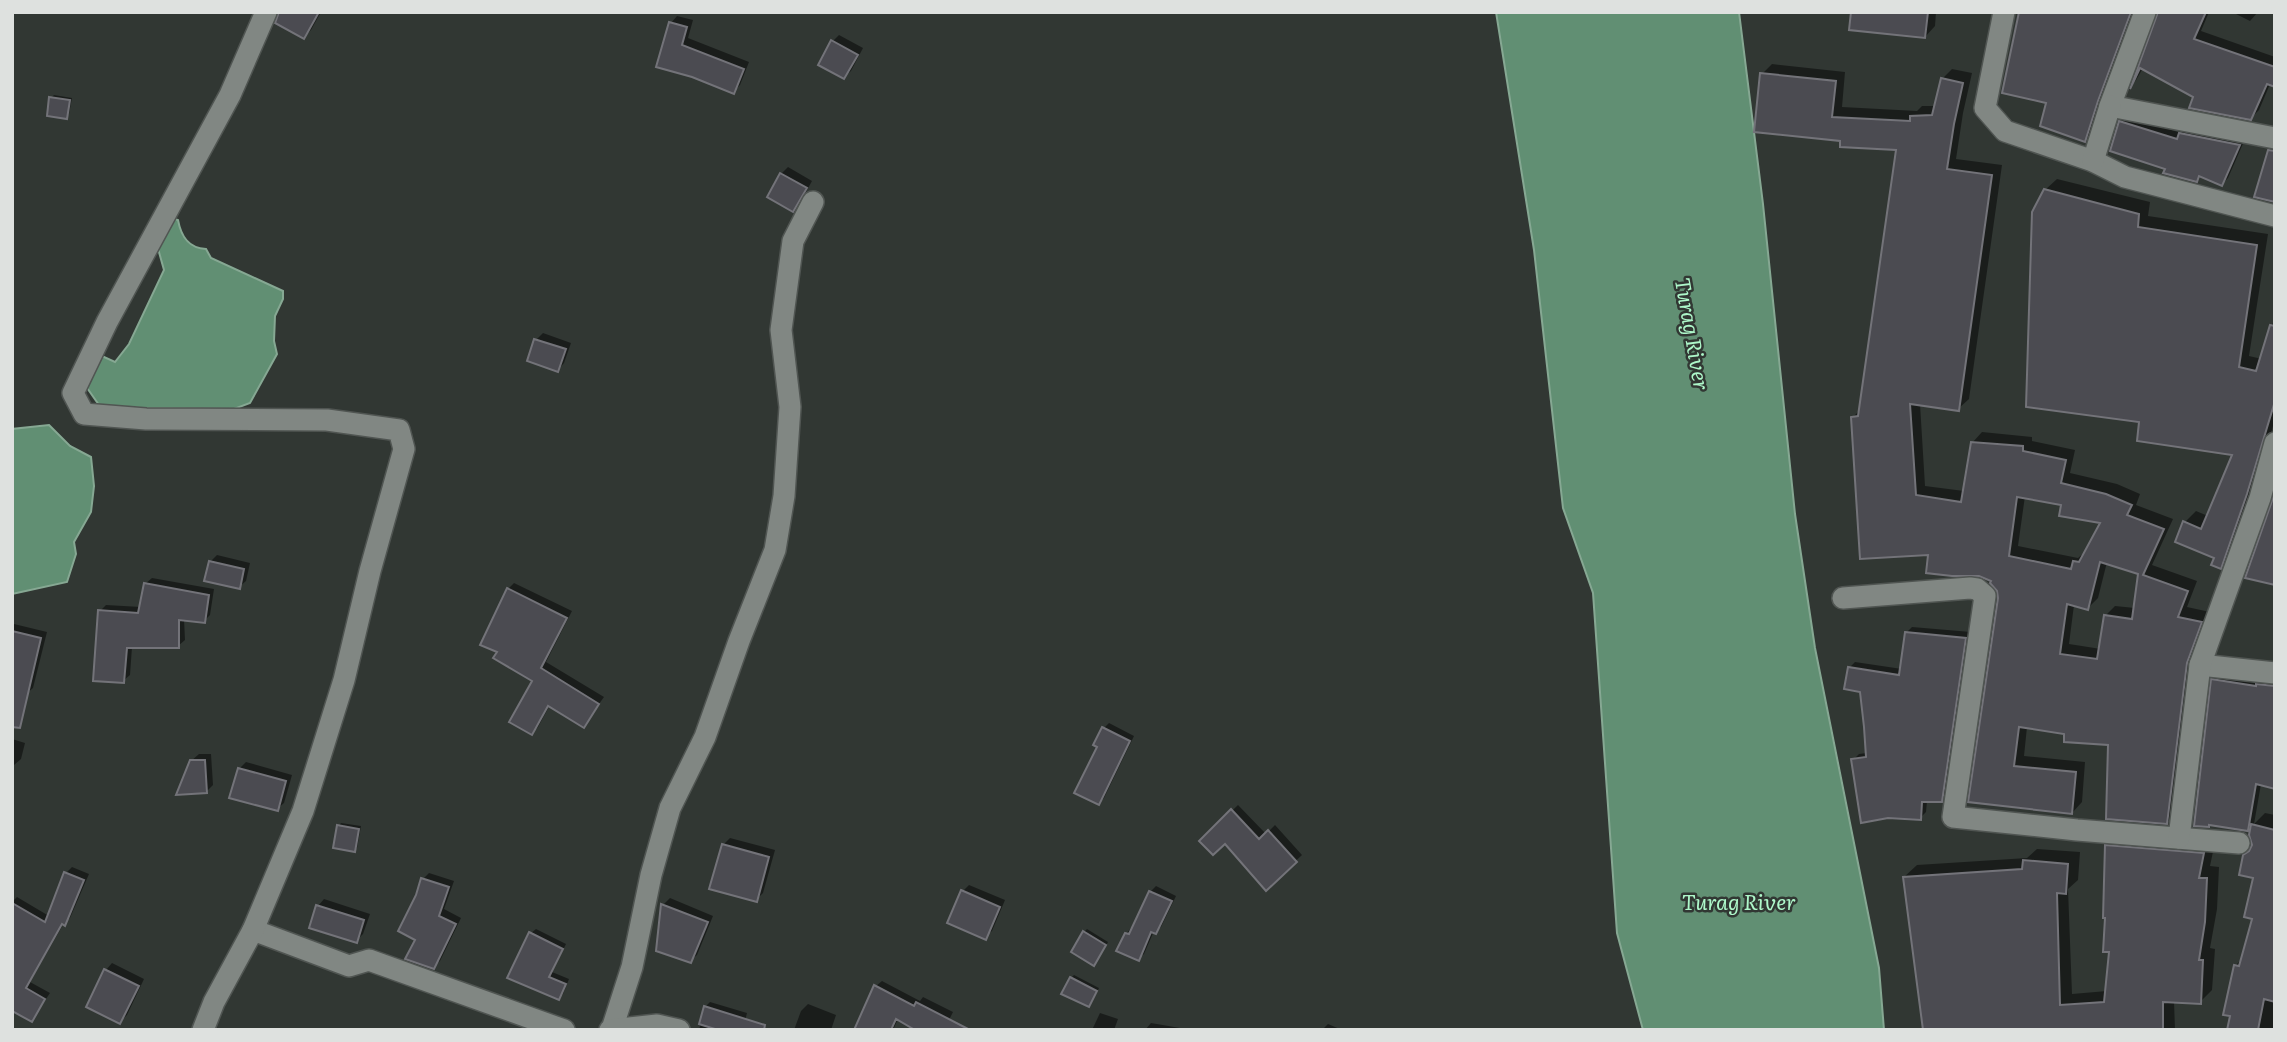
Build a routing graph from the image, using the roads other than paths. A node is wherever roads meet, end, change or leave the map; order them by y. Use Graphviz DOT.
graph roads {
  1 [pos="266,12"];
  2 [pos="2004,12"];
  3 [pos="2145,12"];
  4 [pos="2110,106"];
  5 [pos="2275,138"];
  6 [pos="2093,161"];
  7 [pos="813,202"];
  8 [pos="2275,216"];
  9 [pos="2275,443"];
  10 [pos="1843,597"];
  11 [pos="2200,665"];
  12 [pos="2275,673"];
  13 [pos="2179,838"];
  14 [pos="2239,844"];
  15 [pos="253,930"];
  16 [pos="611,1029"];
  17 [pos="203,1030"];
  18 [pos="564,1030"];
  19 [pos="679,1030"];
  1 -- 15 [label="street"];
  2 -- 6 [label="street"];
  3 -- 4 [label="street"];
  4 -- 5 [label="street"];
  4 -- 6 [label="street"];
  6 -- 8 [label="street"];
  7 -- 16 [label="street"];
  9 -- 11 [label="street"];
  10 -- 13 [label="street"];
  11 -- 12 [label="street"];
  11 -- 13 [label="street"];
  13 -- 14 [label="street"];
  15 -- 17 [label="street"];
  15 -- 18 [label="street"];
  16 -- 19 [label="street"];
}
